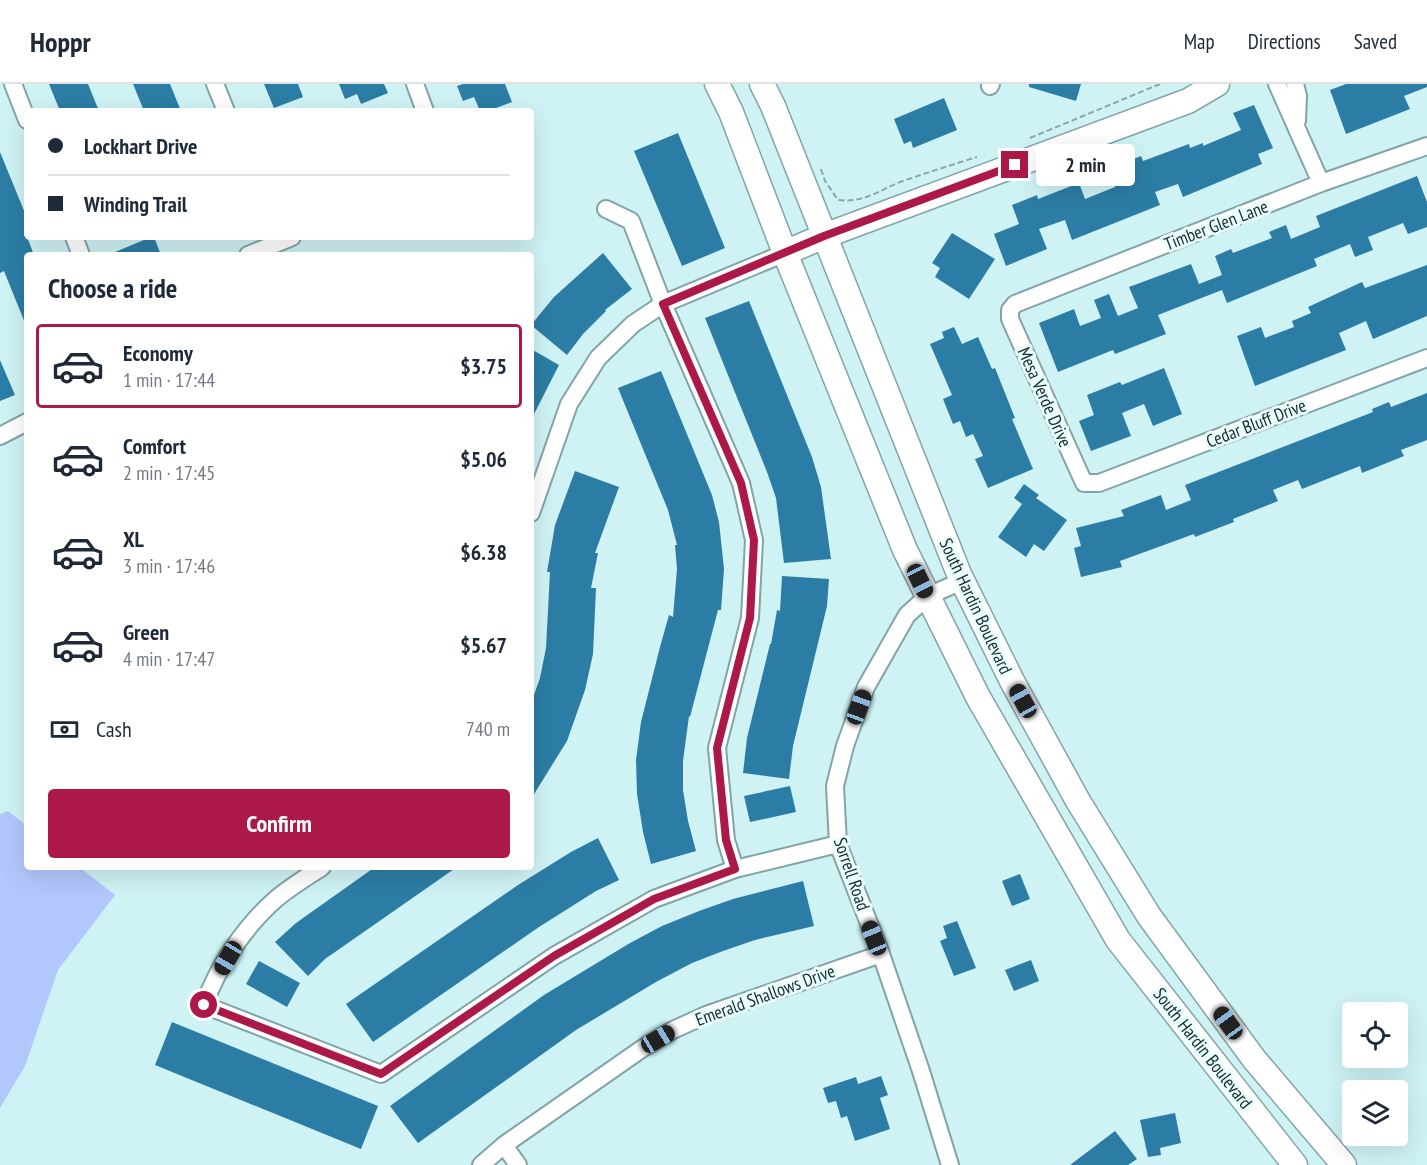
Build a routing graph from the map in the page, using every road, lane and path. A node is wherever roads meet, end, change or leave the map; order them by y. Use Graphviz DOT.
graph roads {
  1 [pos="13,84"];
  2 [pos="215,84"];
  3 [pos="415,84"];
  4 [pos="717,84"];
  5 [pos="762,84"];
  6 [pos="1160,84"];
  7 [pos="1217,84"];
  8 [pos="1277,84"];
  9 [pos="1295,84"];
  10 [pos="225,108"];
  11 [pos="424,108"];
  12 [pos="24,112"];
  13 [pos="1297,125"];
  14 [pos="1030,138"];
  15 [pos="1427,146"];
  16 [pos="980,157"];
  17 [pos="821,169"];
  18 [pos="1321,183"];
  19 [pos="606,209"];
  20 [pos="824,236"];
  21 [pos="280,240"];
  22 [pos="254,252"];
  23 [pos="785,252"];
  24 [pos="663,304"];
  25 [pos="1010,310"];
  26 [pos="1427,358"];
  27 [pos="24,424"];
  28 [pos="0,436"];
  29 [pos="1084,483"];
  30 [pos="534,504"];
  31 [pos="962,581"];
  32 [pos="927,596"];
  33 [pos="838,844"];
  34 [pos="735,869"];
  35 [pos="318,870"];
  36 [pos="881,954"];
  37 [pos="504,1146"];
  38 [pos="481,1165"];
  39 [pos="518,1165"];
  40 [pos="950,1165"];
  41 [pos="1294,1165"];
  42 [pos="1344,1165"];
  1 -- 12 [label="street"];
  2 -- 10 [label="street"];
  3 -- 11 [label="street"];
  4 -- 23 [label="main road, South Hardin Boulevard"];
  5 -- 20 [label="main road, South Hardin Boulevard"];
  6 -- 14 [label="path"];
  7 -- 20 [label="main road"];
  8 -- 13 [label="street"];
  9 -- 13 [label="street"];
  13 -- 18 [label="street"];
  15 -- 18 [label="street, Timber Glen Lane"];
  16 -- 17 [label="path"];
  18 -- 25 [label="street, Timber Glen Lane"];
  19 -- 24 [label="street"];
  20 -- 23 [label="main road"];
  20 -- 31 [label="main road, South Hardin Boulevard"];
  21 -- 22 [label="street"];
  23 -- 24 [label="street"];
  23 -- 32 [label="main road, South Hardin Boulevard"];
  24 -- 30 [label="street"];
  24 -- 34 [label="street"];
  25 -- 29 [label="street, Mesa Verde Drive"];
  26 -- 29 [label="street, Cedar Bluff Drive"];
  27 -- 28 [label="street"];
  31 -- 32 [label="street, Sorrell Road"];
  31 -- 42 [label="main road, South Hardin Boulevard"];
  32 -- 33 [label="street, Sorrell Road"];
  32 -- 41 [label="main road, South Hardin Boulevard"];
  33 -- 34 [label="street"];
  33 -- 36 [label="street, Sorrell Road"];
  34 -- 35 [label="street"];
  36 -- 37 [label="street, Emerald Shallows Drive"];
  36 -- 40 [label="street, Sorrell Road"];
  37 -- 38 [label="street, Emerald Shallows Drive"];
  37 -- 39 [label="street"];
}
